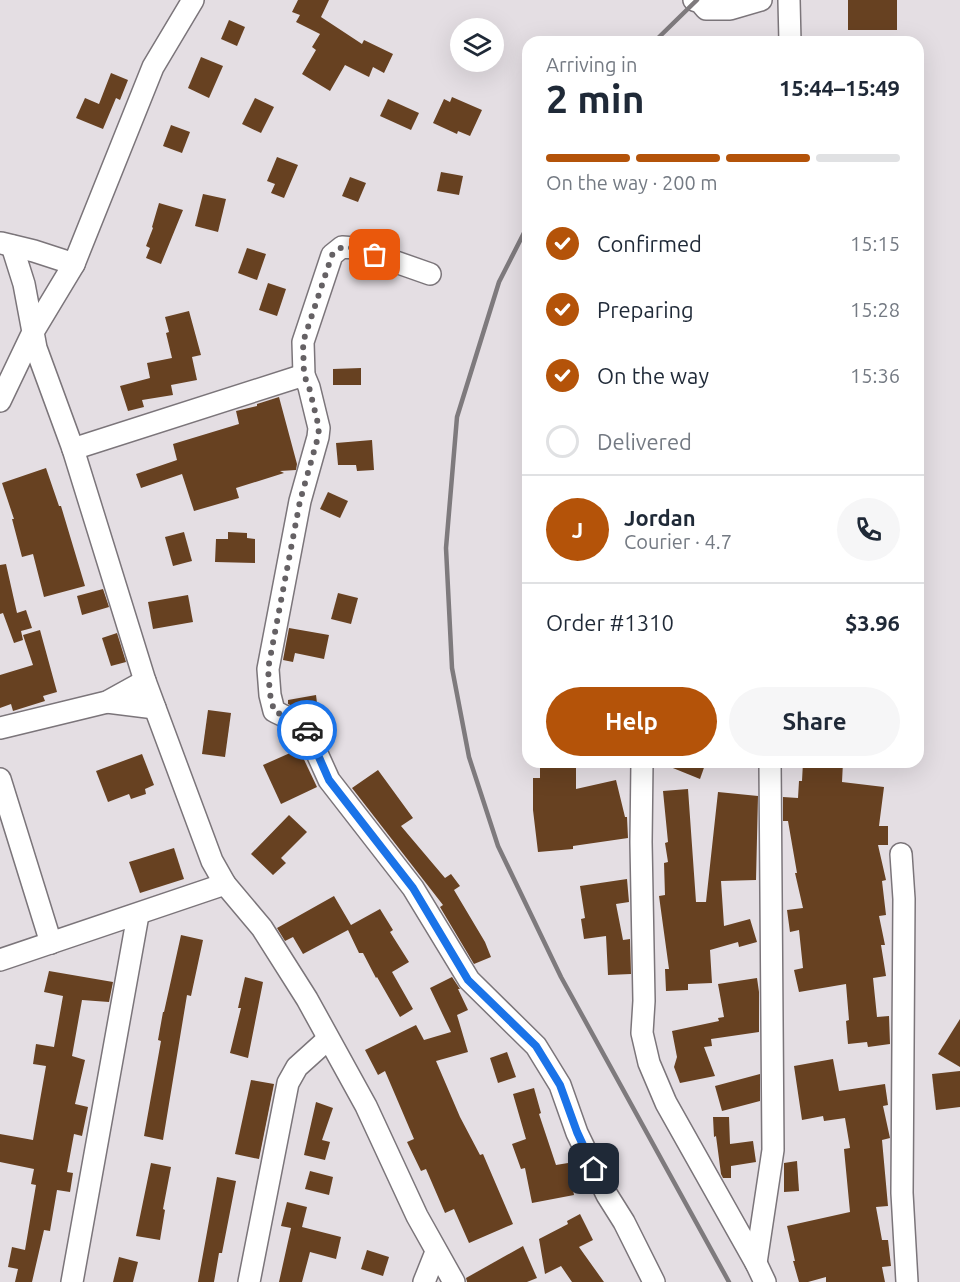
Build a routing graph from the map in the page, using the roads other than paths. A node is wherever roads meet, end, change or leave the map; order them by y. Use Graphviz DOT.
graph roads {
  1 [pos="193,0"];
  2 [pos="694,0"];
  3 [pos="761,0"];
  4 [pos="789,0"];
  5 [pos="790,36"];
  6 [pos="6,245"];
  7 [pos="74,264"];
  8 [pos="430,274"];
  9 [pos="33,332"];
  10 [pos="304,375"];
  11 [pos="0,401"];
  12 [pos="72,449"];
  13 [pos="145,681"];
  14 [pos="107,702"];
  15 [pos="155,708"];
  16 [pos="0,728"];
  17 [pos="642,768"];
  18 [pos="770,768"];
  19 [pos="0,779"];
  20 [pos="901,854"];
  21 [pos="225,884"];
  22 [pos="138,915"];
  23 [pos="51,943"];
  24 [pos="0,960"];
  25 [pos="328,1039"];
  26 [pos="436,1252"];
  27 [pos="760,1273"];
  28 [pos="72,1282"];
  29 [pos="249,1282"];
  30 [pos="424,1282"];
  31 [pos="454,1282"];
  32 [pos="654,1282"];
  33 [pos="906,1282"];
  1 -- 7 [label="street"];
  2 -- 3 [label="street"];
  4 -- 5 [label="street"];
  6 -- 7 [label="street"];
  6 -- 9 [label="street"];
  7 -- 9 [label="street"];
  8 -- 10 [label="street"];
  9 -- 11 [label="street"];
  9 -- 12 [label="street"];
  10 -- 12 [label="street"];
  10 -- 32 [label="street"];
  12 -- 13 [label="street"];
  13 -- 14 [label="street"];
  13 -- 15 [label="street"];
  14 -- 15 [label="street"];
  14 -- 16 [label="street"];
  15 -- 21 [label="street"];
  17 -- 27 [label="street"];
  18 -- 27 [label="street"];
  19 -- 23 [label="street"];
  20 -- 33 [label="street"];
  21 -- 22 [label="street"];
  21 -- 25 [label="street"];
  22 -- 23 [label="street"];
  22 -- 28 [label="street"];
  23 -- 24 [label="street"];
  25 -- 26 [label="street"];
  25 -- 29 [label="street"];
  26 -- 30 [label="street"];
  26 -- 31 [label="street"];
}
